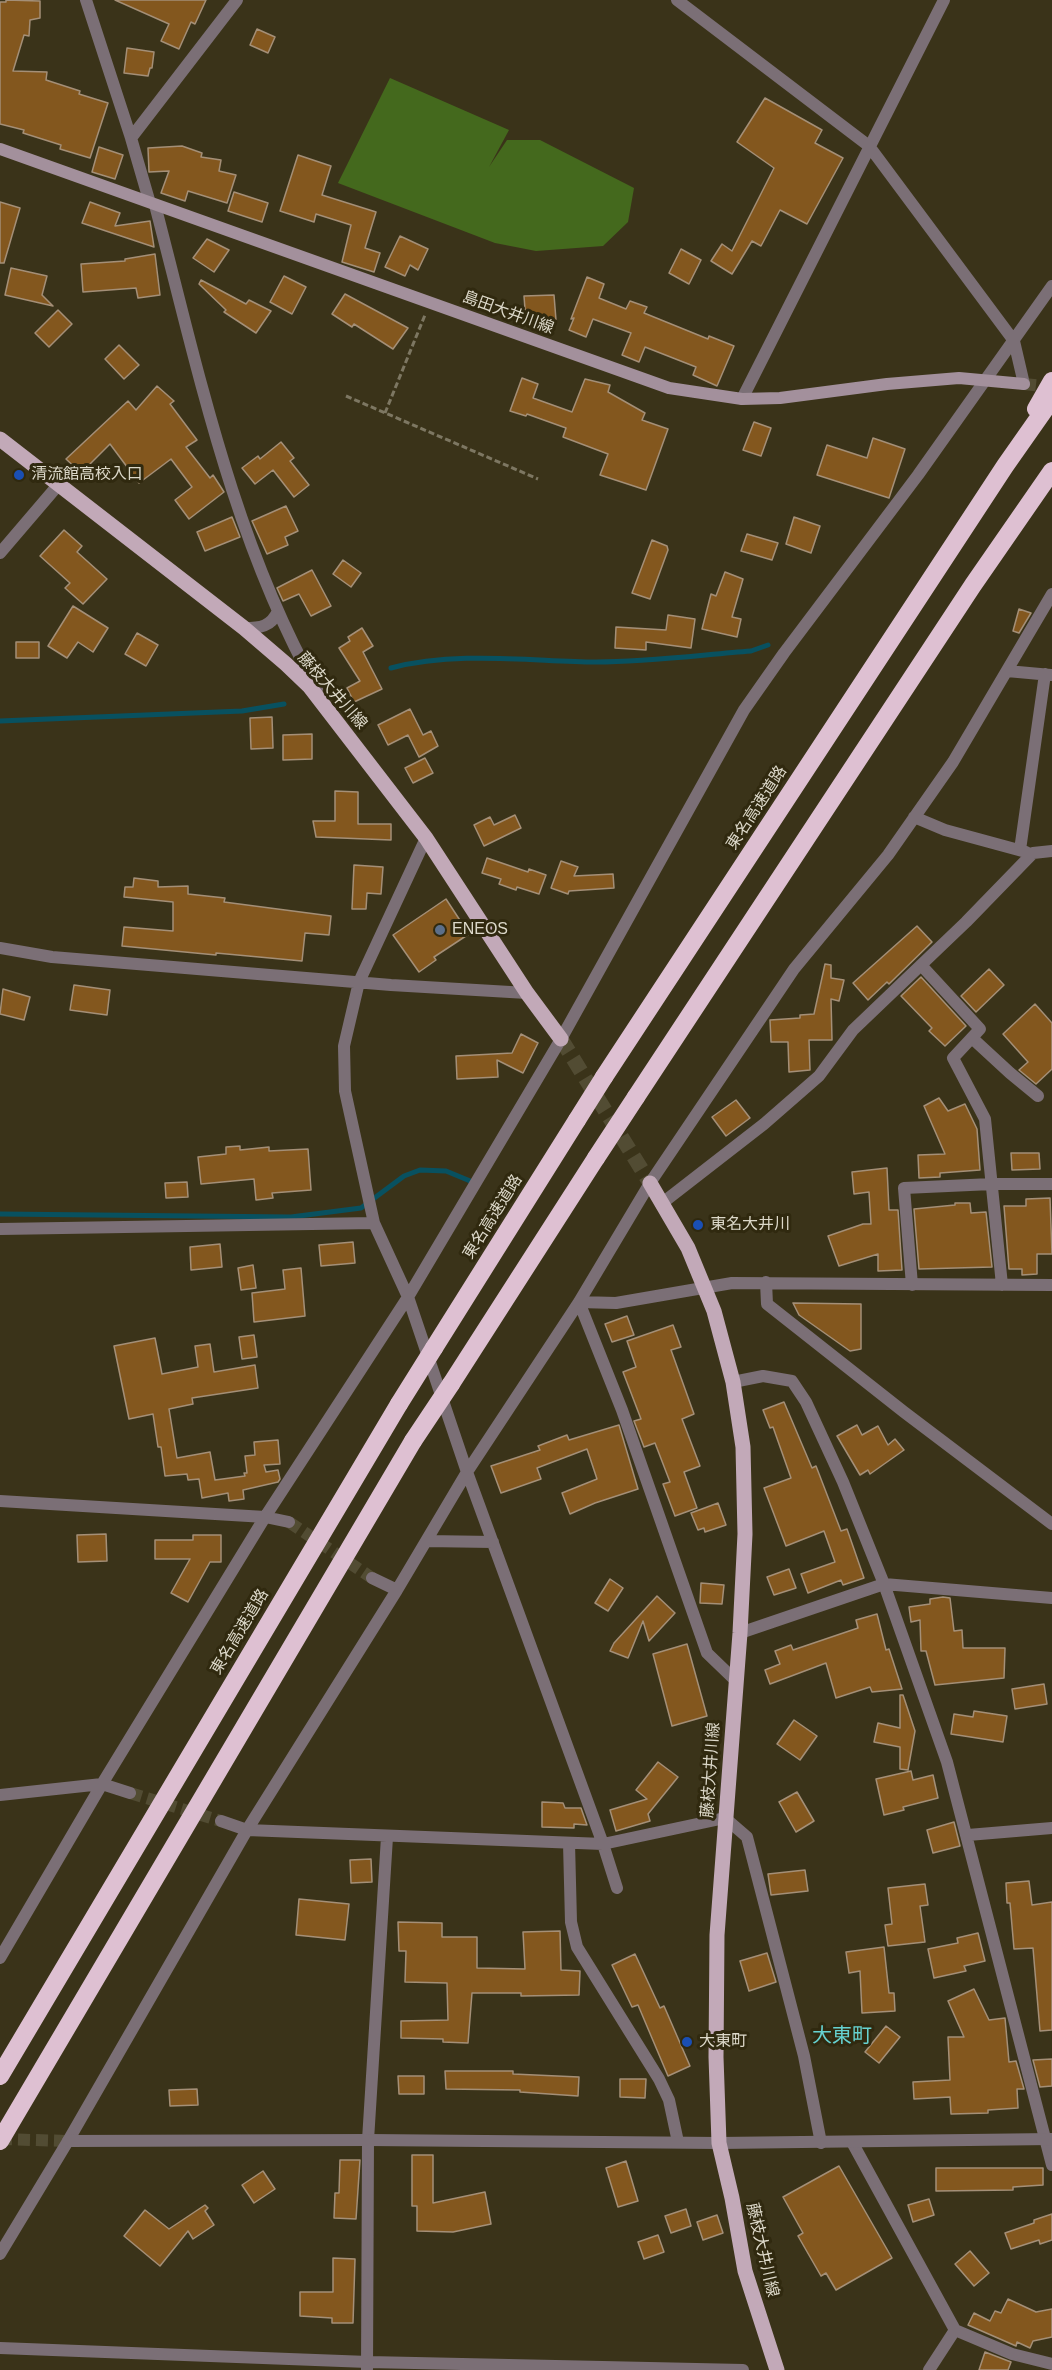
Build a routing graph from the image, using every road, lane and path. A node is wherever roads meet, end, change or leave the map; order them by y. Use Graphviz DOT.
graph roads {
  1 [pos="86,0"];
  2 [pos="237,0"];
  3 [pos="677,0"];
  4 [pos="944,0"];
  5 [pos="131,138"];
  6 [pos="869,146"];
  7 [pos="0,149"];
  8 [pos="152,203"];
  9 [pos="1052,286"];
  10 [pos="430,303"];
  11 [pos="1014,341"];
  12 [pos="987,380"];
  13 [pos="1052,381"];
  14 [pos="1024,384"];
  15 [pos="346,396"];
  16 [pos="742,399"];
  17 [pos="1052,399"];
  18 [pos="385,413"];
  19 [pos="0,439"];
  20 [pos="1005,466"];
  21 [pos="1052,471"];
  22 [pos="538,479"];
  23 [pos="59,484"];
  24 [pos="1052,488"];
  25 [pos="0,553"];
  26 [pos="973,585"];
  27 [pos="1052,594"];
  28 [pos="278,611"];
  29 [pos="244,628"];
  30 [pos="1007,671"];
  31 [pos="1049,675"];
  32 [pos="329,711"];
  33 [pos="914,817"];
  34 [pos="426,838"];
  35 [pos="1020,850"];
  36 [pos="1052,851"];
  37 [pos="1033,853"];
  38 [pos="0,948"];
  39 [pos="921,965"];
  40 [pos="358,982"];
  41 [pos="527,993"];
  42 [pos="972,1038"];
  43 [pos="561,1039"];
  44 [pos="1038,1096"];
  45 [pos="650,1183"];
  46 [pos="992,1184"];
  47 [pos="1052,1184"];
  48 [pos="661,1204"];
  49 [pos="374,1223"];
  50 [pos="0,1229"];
  51 [pos="766,1282"];
  52 [pos="912,1285"];
  53 [pos="1002,1285"];
  54 [pos="1052,1285"];
  55 [pos="706,1288"];
  56 [pos="408,1297"];
  57 [pos="579,1302"];
  58 [pos="734,1382"];
  59 [pos="467,1472"];
  60 [pos="0,1501"];
  61 [pos="265,1517"];
  62 [pos="289,1522"];
  63 [pos="1052,1524"];
  64 [pos="426,1541"];
  65 [pos="493,1542"];
  66 [pos="372,1578"];
  67 [pos="884,1584"];
  68 [pos="397,1590"];
  69 [pos="1052,1598"];
  70 [pos="740,1633"];
  71 [pos="735,1680"];
  72 [pos="102,1784"];
  73 [pos="130,1793"];
  74 [pos="0,1796"];
  75 [pos="725,1818"];
  76 [pos="221,1821"];
  77 [pos="1052,1828"];
  78 [pos="247,1830"];
  79 [pos="968,1835"];
  80 [pos="387,1837"];
  81 [pos="569,1843"];
  82 [pos="603,1844"];
  83 [pos="617,1888"];
  84 [pos="0,1958"];
  85 [pos="0,2076"];
  86 [pos="368,2139"];
  87 [pos="1049,2139"];
  88 [pos="68,2140"];
  89 [pos="0,2141"];
  90 [pos="678,2142"];
  91 [pos="852,2142"];
  92 [pos="821,2143"];
  93 [pos="719,2144"];
  94 [pos="1052,2165"];
  95 [pos="0,2254"];
  96 [pos="955,2330"];
  97 [pos="0,2348"];
  98 [pos="1052,2364"];
  99 [pos="367,2366"];
  100 [pos="743,2370"];
  101 [pos="777,2370"];
  102 [pos="929,2370"];
  1 -- 5 [label="street"];
  2 -- 5 [label="street"];
  3 -- 6 [label="street"];
  4 -- 6 [label="street"];
  5 -- 8 [label="street"];
  6 -- 11 [label="street"];
  6 -- 16 [label="street"];
  7 -- 8 [label="main road, 島田大井川線"];
  8 -- 10 [label="main road, 島田大井川線"];
  8 -- 28 [label="street"];
  9 -- 11 [label="street"];
  10 -- 16 [label="main road, 島田大井川線"];
  10 -- 18 [label="path"];
  11 -- 12 [label="street"];
  11 -- 14 [label="street"];
  12 -- 14 [label="main road, 島田大井川線"];
  12 -- 16 [label="main road, 島田大井川線"];
  12 -- 43 [label="street"];
  13 -- 20 [label="highway"];
  15 -- 18 [label="path"];
  17 -- 20 [label="highway, 東名高速道路"];
  18 -- 22 [label="path"];
  19 -- 23 [label="main road, 藤枝大井川線"];
  20 -- 85 [label="highway, 東名高速道路, bridge"];
  21 -- 26 [label="highway"];
  23 -- 25 [label="street"];
  23 -- 29 [label="main road, 藤枝大井川線"];
  24 -- 26 [label="highway"];
  26 -- 89 [label="highway, bridge"];
  27 -- 30 [label="street"];
  28 -- 29 [label="street"];
  28 -- 32 [label="street"];
  29 -- 32 [label="main road, 藤枝大井川線"];
  30 -- 31 [label="street"];
  30 -- 33 [label="street"];
  31 -- 35 [label="street"];
  32 -- 34 [label="main road, 藤枝大井川線"];
  33 -- 35 [label="street"];
  33 -- 45 [label="street"];
  34 -- 40 [label="street"];
  34 -- 41 [label="main road, 藤枝大井川線"];
  35 -- 37 [label="street"];
  36 -- 37 [label="street"];
  37 -- 39 [label="street"];
  38 -- 40 [label="street"];
  39 -- 42 [label="street"];
  39 -- 48 [label="street"];
  40 -- 41 [label="street"];
  40 -- 49 [label="street"];
  41 -- 43 [label="main road, 藤枝大井川線"];
  42 -- 44 [label="street"];
  42 -- 46 [label="street"];
  43 -- 56 [label="street"];
  45 -- 48 [label="main road, 藤枝大井川線"];
  45 -- 57 [label="street"];
  46 -- 47 [label="street"];
  46 -- 52 [label="street"];
  46 -- 53 [label="street"];
  48 -- 55 [label="main road, 藤枝大井川線"];
  49 -- 50 [label="street"];
  49 -- 56 [label="street"];
  51 -- 52 [label="street"];
  51 -- 55 [label="street"];
  51 -- 63 [label="street"];
  52 -- 53 [label="street"];
  53 -- 54 [label="street"];
  55 -- 57 [label="street"];
  55 -- 58 [label="main road, 藤枝大井川線"];
  56 -- 59 [label="street"];
  56 -- 61 [label="street"];
  57 -- 59 [label="street"];
  57 -- 71 [label="street"];
  58 -- 67 [label="street"];
  58 -- 70 [label="main road, 藤枝大井川線"];
  59 -- 64 [label="street"];
  59 -- 65 [label="street"];
  60 -- 61 [label="street"];
  61 -- 62 [label="street"];
  61 -- 72 [label="street"];
  64 -- 65 [label="street"];
  64 -- 68 [label="street"];
  65 -- 82 [label="street"];
  66 -- 68 [label="street"];
  67 -- 69 [label="street"];
  67 -- 70 [label="street"];
  67 -- 79 [label="street"];
  68 -- 78 [label="street"];
  70 -- 71 [label="main road, 藤枝大井川線"];
  71 -- 75 [label="main road, 藤枝大井川線"];
  72 -- 73 [label="street"];
  72 -- 74 [label="street"];
  72 -- 84 [label="street"];
  75 -- 82 [label="street"];
  75 -- 92 [label="street"];
  75 -- 93 [label="main road, 藤枝大井川線"];
  76 -- 78 [label="street"];
  77 -- 79 [label="street"];
  78 -- 80 [label="street"];
  78 -- 88 [label="street"];
  79 -- 87 [label="street"];
  80 -- 81 [label="street"];
  80 -- 86 [label="street"];
  81 -- 82 [label="street"];
  81 -- 90 [label="street"];
  82 -- 83 [label="street"];
  86 -- 88 [label="street"];
  86 -- 90 [label="street"];
  86 -- 99 [label="street"];
  87 -- 91 [label="street"];
  87 -- 94 [label="street"];
  88 -- 95 [label="street"];
  90 -- 93 [label="street"];
  91 -- 92 [label="street"];
  91 -- 96 [label="street"];
  92 -- 93 [label="street"];
  93 -- 101 [label="main road, 藤枝大井川線"];
  96 -- 98 [label="street"];
  96 -- 102 [label="street"];
  97 -- 99 [label="street"];
  99 -- 100 [label="street"];
}
